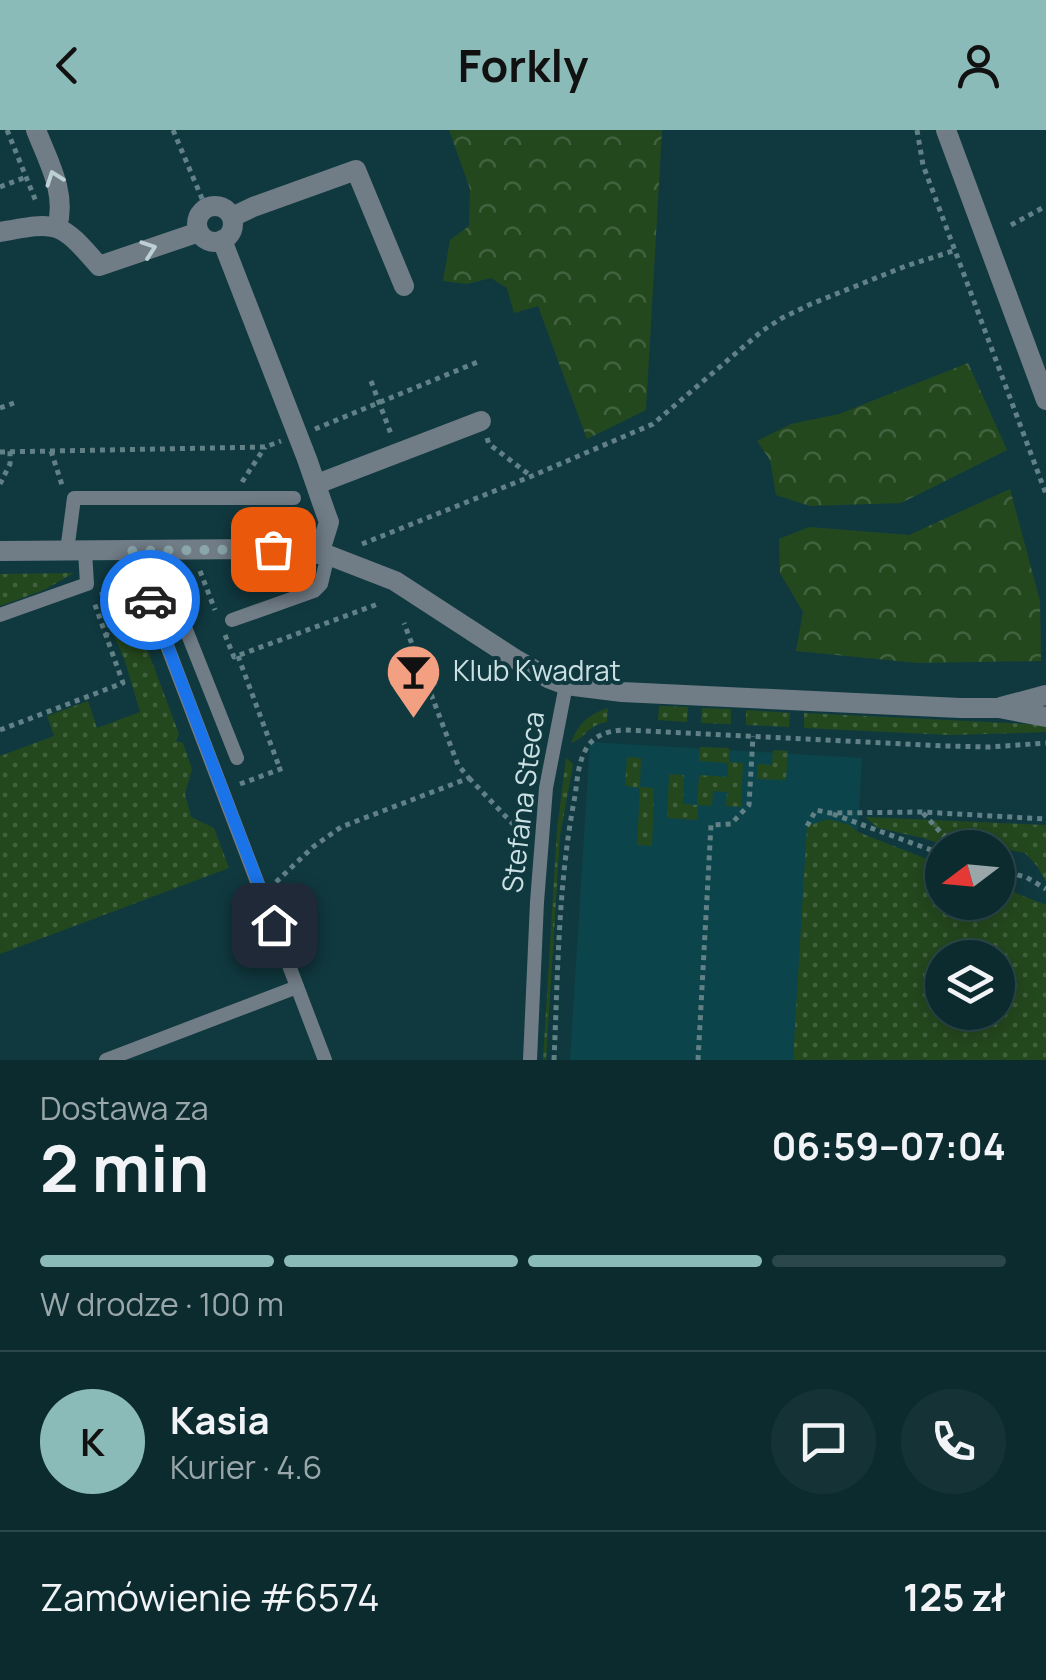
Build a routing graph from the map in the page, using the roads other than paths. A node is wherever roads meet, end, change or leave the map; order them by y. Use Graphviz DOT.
graph roads {
  1 [pos="36,130"];
  2 [pos="946,130"];
  3 [pos="232,218"];
  4 [pos="51,226"];
  5 [pos="0,232"];
  6 [pos="198,232"];
  7 [pos="222,240"];
  8 [pos="404,286"];
  9 [pos="1046,400"];
  10 [pos="481,421"];
  11 [pos="317,484"];
  12 [pos="294,498"];
  13 [pos="76,551"];
  14 [pos="131,551"];
  15 [pos="0,552"];
  16 [pos="158,552"];
  17 [pos="323,554"];
  18 [pos="0,615"];
  19 [pos="232,620"];
  20 [pos="566,686"];
  21 [pos="1046,695"];
  22 [pos="1000,708"];
  23 [pos="1046,718"];
  24 [pos="236,758"];
  25 [pos="298,987"];
  26 [pos="106,1060"];
  27 [pos="324,1060"];
  28 [pos="530,1060"];
  4 -- 1 [label="street, one-way"];
  2 -- 9 [label="street"];
  3 -- 6 [label="street"];
  3 -- 7 [label="street"];
  3 -- 8 [label="street"];
  4 -- 5 [label="street"];
  4 -- 6 [label="street, one-way"];
  6 -- 7 [label="street"];
  7 -- 11 [label="street"];
  10 -- 11 [label="street"];
  11 -- 17 [label="street"];
  12 -- 13 [label="lane"];
  13 -- 14 [label="street"];
  13 -- 15 [label="street"];
  13 -- 18 [label="lane"];
  14 -- 16 [label="street"];
  14 -- 25 [label="lane"];
  16 -- 17 [label="street"];
  16 -- 24 [label="lane"];
  17 -- 19 [label="lane"];
  17 -- 20 [label="street"];
  20 -- 22 [label="street, Stefana Steca"];
  20 -- 28 [label="lane, Stefana Steca"];
  21 -- 22 [label="street, Stefana Steca"];
  22 -- 23 [label="street, Stefana Steca"];
  25 -- 26 [label="lane"];
  25 -- 27 [label="lane"];
}
